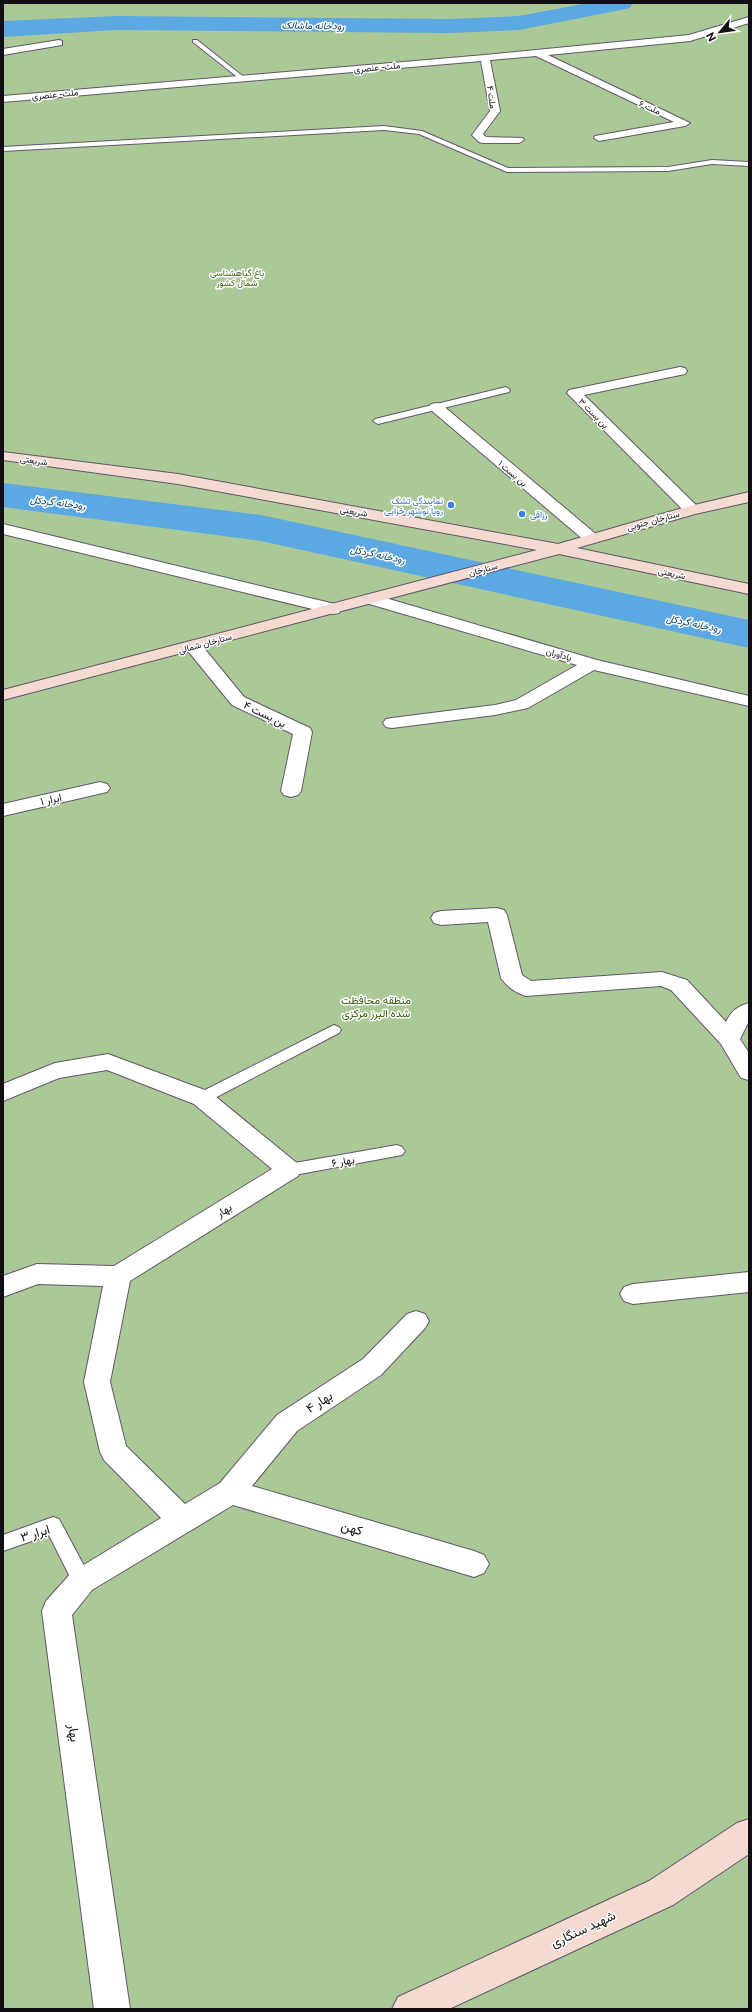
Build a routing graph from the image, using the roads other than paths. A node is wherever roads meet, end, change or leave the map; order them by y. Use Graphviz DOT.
graph roads {
  1 [pos="749,20"];
  2 [pos="195,41"];
  3 [pos="59,43"];
  4 [pos="3,52"];
  5 [pos="536,53"];
  6 [pos="485,58"];
  7 [pos="242,79"];
  8 [pos="3,99"];
  9 [pos="599,138"];
  10 [pos="519,140"];
  11 [pos="3,149"];
  12 [pos="749,164"];
  13 [pos="680,371"];
  14 [pos="506,390"];
  15 [pos="436,408"];
  16 [pos="378,421"];
  17 [pos="3,456"];
  18 [pos="749,496"];
  19 [pos="692,510"];
  20 [pos="3,529"];
  21 [pos="591,538"];
  22 [pos="559,549"];
  23 [pos="406,590"];
  24 [pos="749,590"];
  25 [pos="372,599"];
  26 [pos="333,609"];
  27 [pos="193,646"];
  28 [pos="592,664"];
  29 [pos="3,695"];
  30 [pos="749,701"];
  31 [pos="392,723"];
  32 [pos="100,788"];
  33 [pos="291,791"];
  34 [pos="3,810"];
  35 [pos="441,918"];
  36 [pos="749,1010"];
  37 [pos="334,1030"];
  38 [pos="729,1039"];
  39 [pos="749,1072"];
  40 [pos="3,1093"];
  41 [pos="202,1098"];
  42 [pos="397,1151"];
  43 [pos="289,1170"];
  44 [pos="118,1276"];
  45 [pos="749,1282"];
  46 [pos="3,1287"];
  47 [pos="633,1294"];
  48 [pos="416,1320"];
  49 [pos="230,1492"];
  50 [pos="182,1520"];
  51 [pos="3,1543"];
  52 [pos="474,1564"];
  53 [pos="82,1581"];
  54 [pos="749,1835"];
  55 [pos="112,2009"];
  56 [pos="410,2009"];
  1 -- 5 [label="street, ملت - عنصری"];
  2 -- 7 [label="lane"];
  3 -- 4 [label="street"];
  5 -- 6 [label="street, ملت - عنصری"];
  5 -- 9 [label="street, ملت ۶"];
  6 -- 7 [label="street, ملت - عنصری"];
  6 -- 10 [label="street, ملت ۴"];
  7 -- 8 [label="street, ملت - عنصری"];
  11 -- 12 [label="lane"];
  13 -- 19 [label="street, بن بست ۳"];
  14 -- 15 [label="lane"];
  15 -- 16 [label="lane"];
  15 -- 21 [label="street, بن بست ۱"];
  17 -- 22 [label="street, شریعتی"];
  18 -- 19 [label="street, ستارخان جنوبی"];
  19 -- 21 [label="street, ستارخان جنوبی"];
  20 -- 26 [label="street"];
  21 -- 22 [label="street, ستارخان جنوبی"];
  22 -- 23 [label="street, ستارخان"];
  22 -- 24 [label="street, شریعتی"];
  23 -- 25 [label="street, ستارخان شمالی"];
  25 -- 26 [label="street, ستارخان شمالی"];
  25 -- 28 [label="street, یادآوران"];
  26 -- 27 [label="street, ستارخان شمالی"];
  27 -- 29 [label="street, ستارخان شمالی"];
  27 -- 33 [label="street, بن بست ۴"];
  28 -- 30 [label="street, یادآوران"];
  28 -- 31 [label="street"];
  32 -- 34 [label="street, ابرار ۱"];
  35 -- 38 [label="street"];
  36 -- 38 [label="street"];
  37 -- 41 [label="lane"];
  38 -- 39 [label="street"];
  40 -- 41 [label="street"];
  41 -- 43 [label="street"];
  42 -- 43 [label="lane, بهار ۶"];
  43 -- 44 [label="street, بهار"];
  44 -- 46 [label="street"];
  44 -- 50 [label="street"];
  45 -- 47 [label="street"];
  48 -- 49 [label="street, بهار ۴"];
  49 -- 50 [label="street, بهار"];
  49 -- 52 [label="street, کهن"];
  50 -- 53 [label="street, بهار"];
  51 -- 53 [label="lane, ابرار ۳"];
  53 -- 55 [label="street, بهار"];
  54 -- 56 [label="street, شهید سنگاری"];
}
